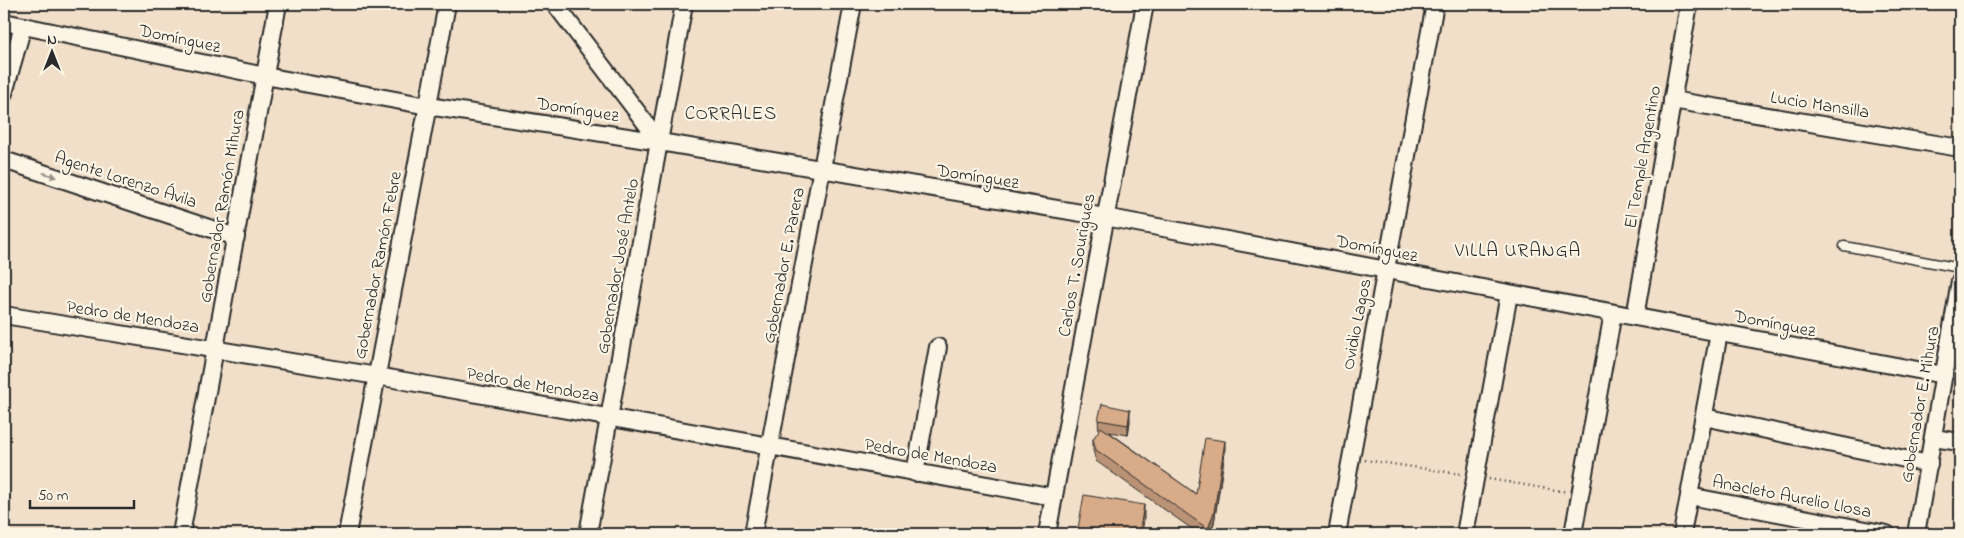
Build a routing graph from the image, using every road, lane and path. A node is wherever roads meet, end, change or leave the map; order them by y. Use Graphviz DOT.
graph roads {
  1 [pos="278,4"];
  2 [pos="447,4"];
  3 [pos="555,4"];
  4 [pos="684,4"];
  5 [pos="853,4"];
  6 [pos="1145,4"];
  7 [pos="1435,4"];
  8 [pos="1689,4"];
  9 [pos="4,22"];
  10 [pos="23,26"];
  11 [pos="265,76"];
  12 [pos="4,94"];
  13 [pos="1672,100"];
  14 [pos="428,106"];
  15 [pos="660,142"];
  16 [pos="1960,148"];
  17 [pos="4,160"];
  18 [pos="822,170"];
  19 [pos="1105,217"];
  20 [pos="236,237"];
  21 [pos="1844,246"];
  22 [pos="1960,268"];
  23 [pos="1386,270"];
  24 [pos="1960,281"];
  25 [pos="1508,294"];
  26 [pos="1613,313"];
  27 [pos="4,315"];
  28 [pos="1635,317"];
  29 [pos="1719,333"];
  30 [pos="938,347"];
  31 [pos="215,350"];
  32 [pos="1944,375"];
  33 [pos="377,376"];
  34 [pos="1704,417"];
  35 [pos="610,418"];
  36 [pos="1933,438"];
  37 [pos="1960,442"];
  38 [pos="768,447"];
  39 [pos="1929,464"];
  40 [pos="915,472"];
  41 [pos="1689,496"];
  42 [pos="1054,497"];
  43 [pos="181,534"];
  44 [pos="347,534"];
  45 [pos="588,534"];
  46 [pos="753,534"];
  47 [pos="1047,534"];
  48 [pos="1338,534"];
  49 [pos="1465,534"];
  50 [pos="1573,534"];
  51 [pos="1682,534"];
  52 [pos="1887,534"];
  53 [pos="1916,534"];
  1 -- 11 [label="street, Gobernador Ramón Mihura"];
  2 -- 14 [label="street, Gobernador Ramón Febre"];
  3 -- 15 [label="street"];
  4 -- 15 [label="street, Gobernador José Antelo"];
  5 -- 18 [label="street, Gobernador E. Parera"];
  6 -- 19 [label="street, Carlos T. Sourigues"];
  7 -- 23 [label="street, Ovidio Lagos"];
  8 -- 13 [label="street, El Temple Argentino"];
  9 -- 10 [label="street, Domínguez"];
  10 -- 11 [label="street, Domínguez"];
  10 -- 12 [label="street"];
  11 -- 14 [label="street, Domínguez"];
  11 -- 20 [label="street, Gobernador Ramón Mihura"];
  13 -- 16 [label="street, Lucio Mansilla"];
  13 -- 28 [label="street, El Temple Argentino"];
  14 -- 15 [label="street, Domínguez"];
  14 -- 33 [label="street, Gobernador Ramón Febre"];
  15 -- 18 [label="street, Domínguez"];
  15 -- 35 [label="street, Gobernador José Antelo"];
  17 -- 20 [label="street, Agente Lorenzo Ávila, one-way"];
  18 -- 19 [label="street, Domínguez"];
  18 -- 38 [label="street, Gobernador E. Parera"];
  19 -- 23 [label="street, Domínguez"];
  19 -- 42 [label="street, Carlos T. Sourigues"];
  20 -- 31 [label="street, Gobernador Ramón Mihura"];
  21 -- 22 [label="lane"];
  23 -- 25 [label="street, Domínguez"];
  23 -- 48 [label="street, Ovidio Lagos"];
  24 -- 32 [label="street, Gobernador E. Mihura"];
  25 -- 26 [label="street, Domínguez"];
  25 -- 49 [label="street"];
  26 -- 28 [label="street, Domínguez"];
  26 -- 50 [label="street"];
  27 -- 31 [label="street, Pedro de Mendoza"];
  28 -- 29 [label="street, Domínguez"];
  29 -- 32 [label="street, Domínguez"];
  29 -- 34 [label="street"];
  30 -- 40 [label="street"];
  31 -- 33 [label="street, Pedro de Mendoza"];
  31 -- 43 [label="street, Gobernador Ramón Mihura"];
  32 -- 36 [label="street, Gobernador E. Mihura"];
  33 -- 35 [label="street, Pedro de Mendoza"];
  33 -- 44 [label="street, Gobernador Ramón Febre"];
  34 -- 39 [label="street"];
  34 -- 41 [label="street"];
  35 -- 38 [label="street, Pedro de Mendoza"];
  35 -- 45 [label="street, Gobernador José Antelo"];
  36 -- 37 [label="street"];
  36 -- 39 [label="street, Gobernador E. Mihura"];
  38 -- 40 [label="street, Pedro de Mendoza"];
  38 -- 46 [label="street, Gobernador E. Parera"];
  39 -- 53 [label="street, Gobernador E. Mihura"];
  40 -- 42 [label="street, Pedro de Mendoza"];
  41 -- 51 [label="street"];
  41 -- 52 [label="street, Anacleto Aurelio Llosa"];
  42 -- 47 [label="street, Carlos T. Sourigues"];
}
